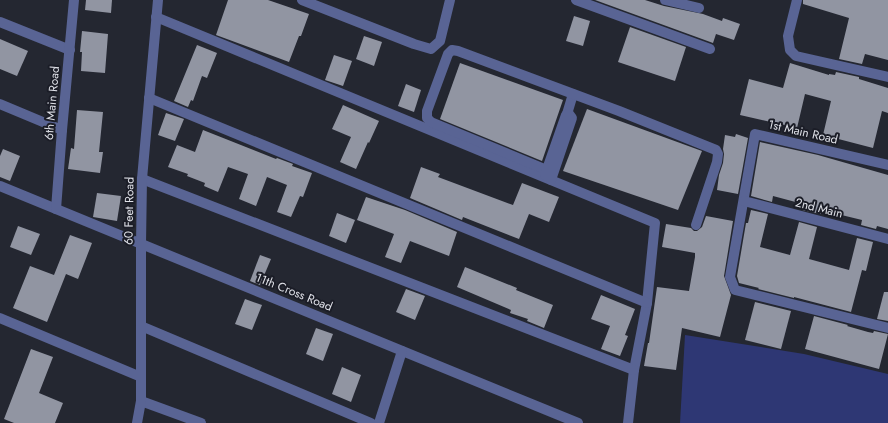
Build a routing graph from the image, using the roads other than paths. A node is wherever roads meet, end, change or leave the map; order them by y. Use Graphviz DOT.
graph roads {
  1 [pos="74,0"];
  2 [pos="158,0"];
  3 [pos="302,0"];
  4 [pos="450,0"];
  5 [pos="576,0"];
  6 [pos="665,0"];
  7 [pos="798,0"];
  8 [pos="699,8"];
  9 [pos="156,17"];
  10 [pos="0,22"];
  11 [pos="710,49"];
  12 [pos="70,50"];
  13 [pos="888,76"];
  14 [pos="573,94"];
  15 [pos="149,98"];
  16 [pos="0,104"];
  17 [pos="62,130"];
  18 [pos="888,165"];
  19 [pos="550,172"];
  20 [pos="142,179"];
  21 [pos="0,186"];
  22 [pos="744,201"];
  23 [pos="56,209"];
  24 [pos="696,224"];
  25 [pos="888,239"];
  26 [pos="141,244"];
  27 [pos="646,303"];
  28 [pos="0,318"];
  29 [pos="142,326"];
  30 [pos="888,328"];
  31 [pos="402,351"];
  32 [pos="634,370"];
  33 [pos="141,377"];
  34 [pos="141,400"];
  35 [pos="137,423"];
  36 [pos="200,423"];
  37 [pos="371,423"];
  38 [pos="379,423"];
  39 [pos="578,423"];
  40 [pos="628,423"];
  1 -- 12 [label="street, 6th Main Road"];
  2 -- 9 [label="street, 60 Feet Road"];
  3 -- 4 [label="street"];
  5 -- 11 [label="street"];
  6 -- 8 [label="street"];
  7 -- 13 [label="street"];
  9 -- 15 [label="street, 60 Feet Road"];
  9 -- 19 [label="street"];
  10 -- 12 [label="street"];
  12 -- 17 [label="street, 6th Main Road"];
  14 -- 19 [label="street"];
  14 -- 19 [label="street"];
  14 -- 24 [label="street"];
  15 -- 20 [label="street, 60 Feet Road"];
  15 -- 27 [label="street"];
  16 -- 17 [label="street"];
  17 -- 23 [label="street, 6th Main Road"];
  18 -- 22 [label="street, 1st Main Road"];
  19 -- 27 [label="street"];
  20 -- 26 [label="street, 60 Feet Road"];
  20 -- 32 [label="street"];
  21 -- 23 [label="street, 11th Cross Road"];
  22 -- 25 [label="street, 2nd Main"];
  22 -- 30 [label="street"];
  23 -- 26 [label="street, 11th Cross Road"];
  26 -- 29 [label="street, 60 Feet Road"];
  26 -- 31 [label="street, 11th Cross Road"];
  27 -- 32 [label="street"];
  28 -- 33 [label="street"];
  29 -- 33 [label="street, 60 Feet Road"];
  29 -- 37 [label="street"];
  31 -- 38 [label="street"];
  31 -- 39 [label="street, 11th Cross Road"];
  32 -- 40 [label="street"];
  33 -- 34 [label="street, 60 Feet Road"];
  34 -- 35 [label="street, 60 Feet Road"];
  34 -- 36 [label="street"];
}
